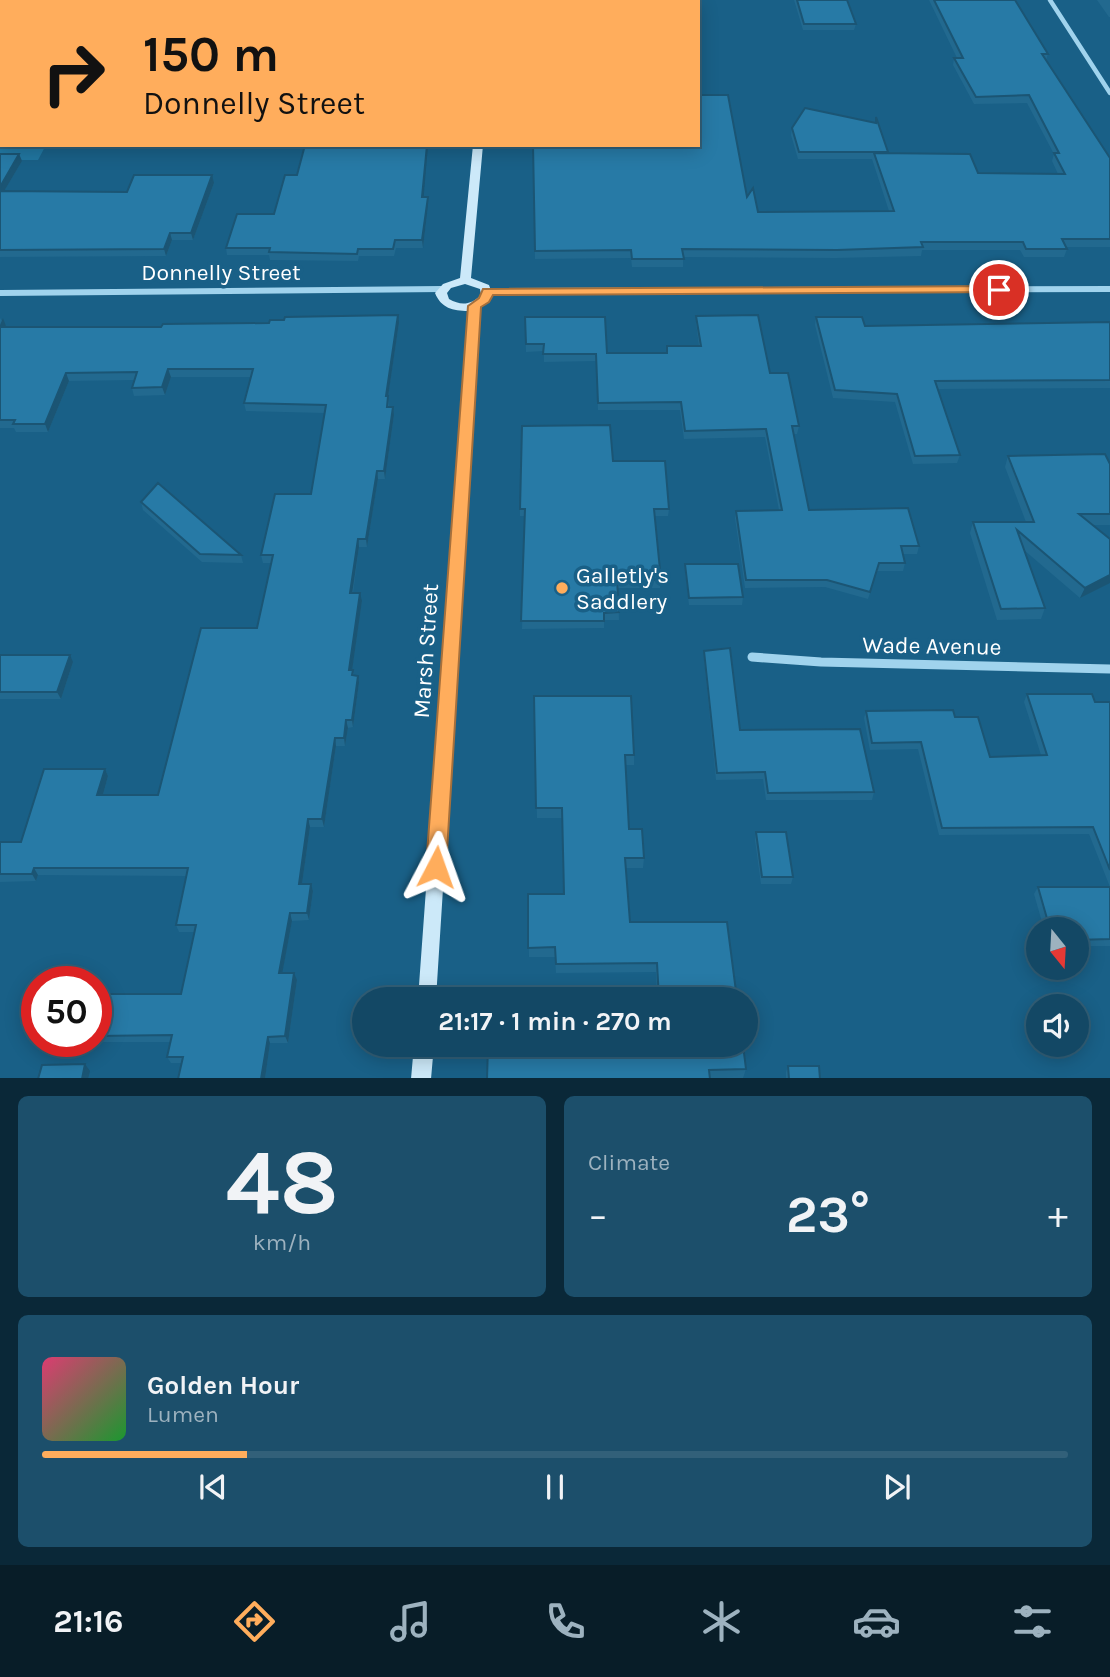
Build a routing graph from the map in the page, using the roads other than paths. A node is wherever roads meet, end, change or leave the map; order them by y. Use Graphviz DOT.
graph roads {
  1 [pos="1051,0"];
  2 [pos="1110,93"];
  3 [pos="478,147"];
  4 [pos="465,280"];
  5 [pos="443,289"];
  6 [pos="1110,289"];
  7 [pos="487,291"];
  8 [pos="0,293"];
  9 [pos="474,306"];
  10 [pos="752,657"];
  11 [pos="1110,669"];
  12 [pos="428,987"];
  13 [pos="423,1057"];
  14 [pos="421,1078"];
  1 -- 2 [label="street"];
  3 -- 4 [label="main road"];
  4 -- 5 [label="main road"];
  4 -- 7 [label="main road"];
  5 -- 8 [label="street, Donnelly Street"];
  5 -- 9 [label="main road"];
  6 -- 7 [label="street"];
  7 -- 9 [label="main road"];
  9 -- 12 [label="main road, Marsh Street"];
  10 -- 11 [label="street, Wade Avenue"];
  13 -- 14 [label="main road"];
}
